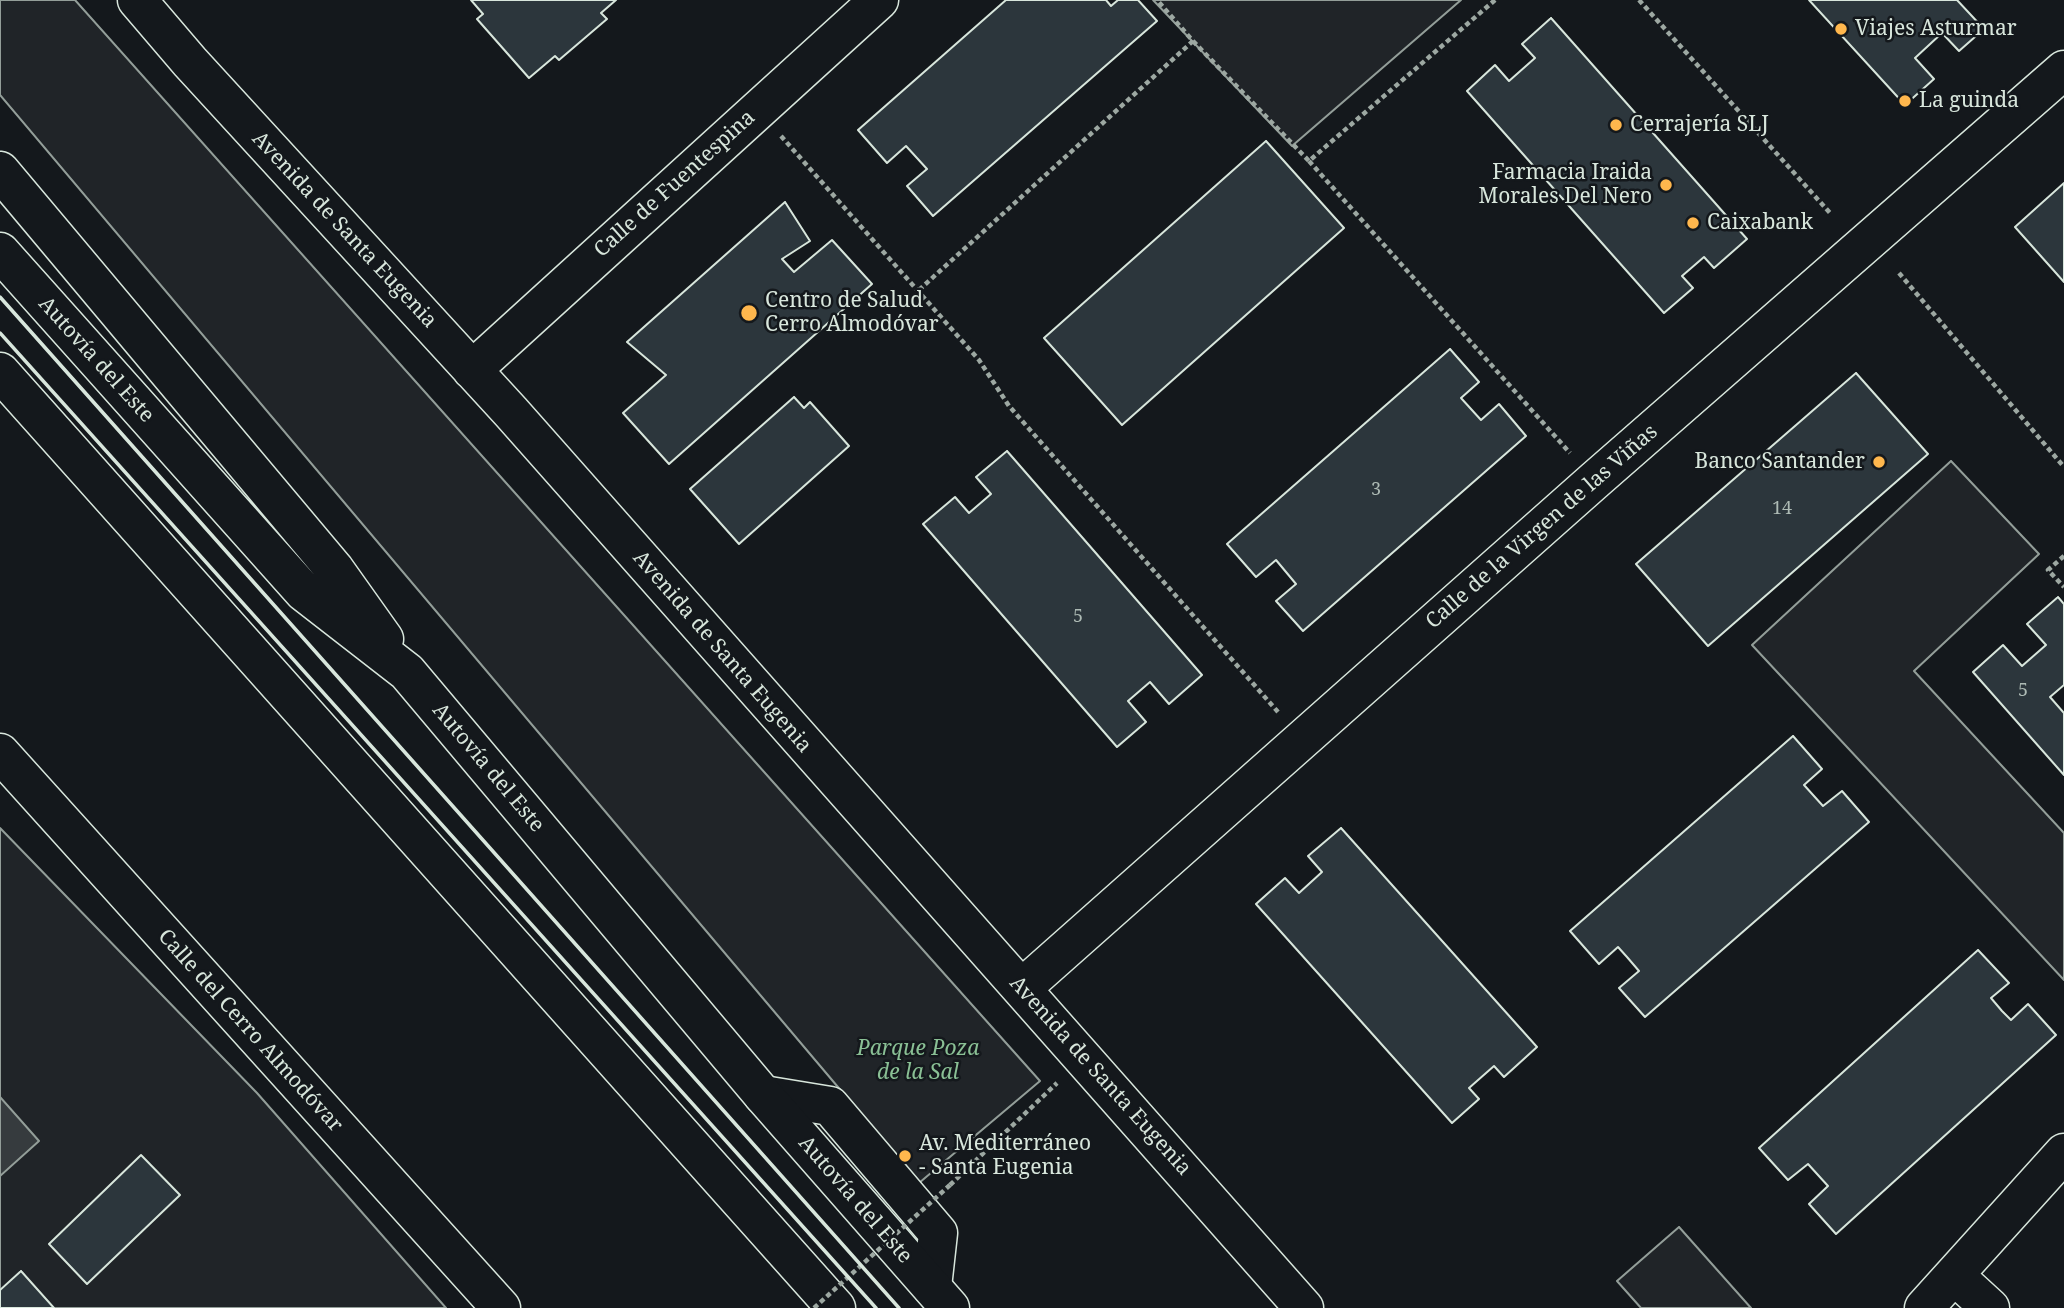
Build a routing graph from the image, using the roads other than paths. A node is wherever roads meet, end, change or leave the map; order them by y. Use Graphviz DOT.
graph roads {
  1 [pos="137,0"];
  2 [pos="879,0"];
  3 [pos="2064,70"];
  4 [pos="0,171"];
  5 [pos="0,252"];
  6 [pos="472,370"];
  7 [pos="0,372"];
  8 [pos="407,672"];
  9 [pos="0,753"];
  10 [pos="1022,988"];
  11 [pos="2064,1153"];
  12 [pos="1954,1275"];
  13 [pos="941,1297"];
  14 [pos="501,1308"];
  15 [pos="836,1308"];
  16 [pos="1304,1308"];
  17 [pos="1924,1308"];
  18 [pos="1990,1308"];
  1 -- 6 [label="main road, Avenida de Santa Eugenia"];
  2 -- 6 [label="main road, Calle de Fuentespina"];
  3 -- 10 [label="main road, Calle de la Virgen de las Viñas"];
  4 -- 8 [label="main road"];
  5 -- 8 [label="main road, Autovía del Este"];
  6 -- 10 [label="main road, Avenida de Santa Eugenia"];
  7 -- 15 [label="main road"];
  8 -- 13 [label="main road, Autovía del Este"];
  9 -- 14 [label="main road, Calle del Cerro Almodóvar"];
  10 -- 16 [label="main road, Avenida de Santa Eugenia"];
  11 -- 12 [label="main road"];
  12 -- 17 [label="main road"];
  12 -- 18 [label="main road"];
}
